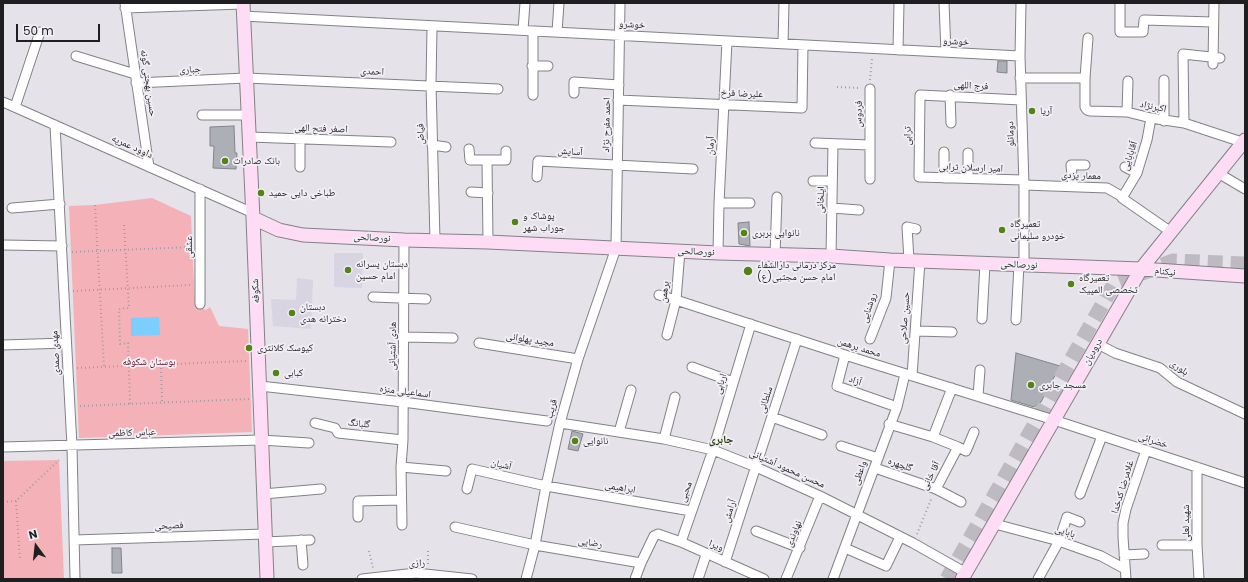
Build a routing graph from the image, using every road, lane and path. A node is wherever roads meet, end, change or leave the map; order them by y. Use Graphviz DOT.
graph roads {
  1 [pos="525,3"];
  2 [pos="559,3"];
  3 [pos="620,3"];
  4 [pos="784,3"];
  5 [pos="899,3"];
  6 [pos="944,3"];
  7 [pos="1021,3"];
  8 [pos="1120,3"];
  9 [pos="1214,3"];
  10 [pos="125,5"];
  11 [pos="243,8"];
  12 [pos="1214,22"];
  13 [pos="432,27"];
  14 [pos="528,31"];
  15 [pos="40,32"];
  16 [pos="557,32"];
  17 [pos="620,36"];
  18 [pos="1088,38"];
  19 [pos="727,41"];
  20 [pos="783,44"];
  21 [pos="803,45"];
  22 [pos="872,49"];
  23 [pos="898,50"];
  24 [pos="946,52"];
  25 [pos="76,56"];
  26 [pos="1020,56"];
  27 [pos="532,66"];
  28 [pos="548,66"];
  29 [pos="135,74"];
  30 [pos="246,78"];
  31 [pos="1020,78"];
  32 [pos="1085,78"];
  33 [pos="1164,80"];
  34 [pos="1128,81"];
  35 [pos="136,83"];
  36 [pos="619,84"];
  37 [pos="431,85"];
  38 [pos="837,87"];
  39 [pos="498,89"];
  40 [pos="870,89"];
  41 [pos="574,94"];
  42 [pos="533,95"];
  43 [pos="920,95"];
  44 [pos="950,95"];
  45 [pos="618,100"];
  46 [pos="1022,100"];
  47 [pos="3,102"];
  48 [pos="723,104"];
  49 [pos="15,107"];
  50 [pos="1127,112"];
  51 [pos="202,115"];
  52 [pos="248,115"];
  53 [pos="1151,118"];
  54 [pos="1164,121"];
  55 [pos="951,123"];
  56 [pos="1184,123"];
  57 [pos="56,125"];
  58 [pos="249,137"];
  59 [pos="300,139"];
  60 [pos="1244,141"];
  61 [pos="391,142"];
  62 [pos="815,143"];
  63 [pos="833,144"];
  64 [pos="870,145"];
  65 [pos="432,146"];
  66 [pos="446,147"];
  67 [pos="470,149"];
  68 [pos="944,152"];
  69 [pos="968,153"];
  70 [pos="506,156"];
  71 [pos="487,160"];
  72 [pos="1085,165"];
  73 [pos="617,166"];
  74 [pos="149,167"];
  75 [pos="300,167"];
  76 [pos="1125,167"];
  77 [pos="693,168"];
  78 [pos="1137,173"];
  79 [pos="1218,173"];
  80 [pos="537,177"];
  81 [pos="919,177"];
  82 [pos="944,178"];
  83 [pos="968,178"];
  84 [pos="870,179"];
  85 [pos="813,181"];
  86 [pos="832,181"];
  87 [pos="1023,183"];
  88 [pos="1073,186"];
  89 [pos="1245,189"];
  90 [pos="200,190"];
  91 [pos="471,192"];
  92 [pos="488,193"];
  93 [pos="777,197"];
  94 [pos="1122,198"];
  95 [pos="719,203"];
  96 [pos="60,204"];
  97 [pos="750,204"];
  98 [pos="95,205"];
  99 [pos="12,208"];
  100 [pos="832,208"];
  101 [pos="859,210"];
  102 [pos="253,216"];
  103 [pos="124,225"];
  104 [pos="916,229"];
  105 [pos="1171,232"];
  106 [pos="404,240"];
  107 [pos="435,240"];
  108 [pos="488,242"];
  109 [pos="3,245"];
  110 [pos="62,246"];
  111 [pos="192,247"];
  112 [pos="616,248"];
  113 [pos="126,250"];
  114 [pos="97,251"];
  115 [pos="680,251"];
  116 [pos="71,252"];
  117 [pos="718,253"];
  118 [pos="776,255"];
  119 [pos="831,256"];
  120 [pos="890,260"];
  121 [pos="914,260"];
  122 [pos="985,264"];
  123 [pos="1022,265"];
  124 [pos="1141,269"];
  125 [pos="1245,276"];
  126 [pos="1245,281"];
  127 [pos="200,285"];
  128 [pos="128,288"];
  129 [pos="100,290"];
  130 [pos="64,291"];
  131 [pos="659,295"];
  132 [pos="373,297"];
  133 [pos="405,298"];
  134 [pos="426,299"];
  135 [pos="676,300"];
  136 [pos="200,304"];
  137 [pos="982,319"];
  138 [pos="1016,320"];
  139 [pos="751,324"];
  140 [pos="916,331"];
  141 [pos="952,332"];
  142 [pos="668,335"];
  143 [pos="404,337"];
  144 [pos="453,338"];
  145 [pos="870,338"];
  146 [pos="797,339"];
  147 [pos="66,343"];
  148 [pos="480,343"];
  149 [pos="1098,344"];
  150 [pos="3,345"];
  151 [pos="845,355"];
  152 [pos="578,359"];
  153 [pos="249,361"];
  154 [pos="161,364"];
  155 [pos="129,365"];
  156 [pos="104,366"];
  157 [pos="692,367"];
  158 [pos="76,368"];
  159 [pos="980,370"];
  160 [pos="909,375"];
  161 [pos="734,382"];
  162 [pos="260,386"];
  163 [pos="952,388"];
  164 [pos="631,390"];
  165 [pos="978,396"];
  166 [pos="675,397"];
  167 [pos="250,399"];
  168 [pos="162,402"];
  169 [pos="403,402"];
  170 [pos="130,404"];
  171 [pos="78,406"];
  172 [pos="897,407"];
  173 [pos="1245,414"];
  174 [pos="772,417"];
  175 [pos="1054,420"];
  176 [pos="547,421"];
  177 [pos="315,423"];
  178 [pos="560,423"];
  179 [pos="890,424"];
  180 [pos="619,432"];
  181 [pos="974,432"];
  182 [pos="822,435"];
  183 [pos="1102,436"];
  184 [pos="933,437"];
  185 [pos="664,439"];
  186 [pos="262,440"];
  187 [pos="403,440"];
  188 [pos="309,443"];
  189 [pos="72,446"];
  190 [pos="841,446"];
  191 [pos="3,447"];
  192 [pos="958,447"];
  193 [pos="713,450"];
  194 [pos="1146,450"];
  195 [pos="878,458"];
  196 [pos="59,460"];
  197 [pos="401,467"];
  198 [pos="756,467"];
  199 [pos="1197,467"];
  200 [pos="874,468"];
  201 [pos="446,471"];
  202 [pos="1245,483"];
  203 [pos="546,486"];
  204 [pos="321,489"];
  205 [pos="467,489"];
  206 [pos="936,489"];
  207 [pos="264,494"];
  208 [pos="1080,494"];
  209 [pos="820,496"];
  210 [pos="402,500"];
  211 [pos="16,501"];
  212 [pos="3,502"];
  213 [pos="961,502"];
  214 [pos="691,511"];
  215 [pos="856,514"];
  216 [pos="358,517"];
  217 [pos="1080,522"];
  218 [pos="995,524"];
  219 [pos="402,525"];
  220 [pos="455,527"];
  221 [pos="756,531"];
  222 [pos="900,537"];
  223 [pos="265,538"];
  224 [pos="74,540"];
  225 [pos="1059,541"];
  226 [pos="681,542"];
  227 [pos="913,543"];
  228 [pos="535,545"];
  229 [pos="1162,545"];
  230 [pos="1197,545"];
  231 [pos="800,548"];
  232 [pos="845,548"];
  233 [pos="369,551"];
  234 [pos="428,551"];
  235 [pos="1144,554"];
  236 [pos="706,555"];
  237 [pos="1124,555"];
  238 [pos="20,561"];
  239 [pos="726,562"];
  240 [pos="641,563"];
  241 [pos="303,565"];
  242 [pos="1125,569"];
  243 [pos="428,574"];
  244 [pos="416,576"];
  245 [pos="964,576"];
  246 [pos="375,577"];
  247 [pos="75,579"];
  248 [pos="267,579"];
  249 [pos="362,579"];
  250 [pos="472,579"];
  251 [pos="526,579"];
  252 [pos="635,579"];
  253 [pos="698,579"];
  254 [pos="764,579"];
  255 [pos="786,579"];
  256 [pos="833,579"];
  257 [pos="1038,579"];
  258 [pos="1126,579"];
  259 [pos="1199,579"];
  1 -- 14 [label="street"];
  2 -- 16 [label="street"];
  3 -- 17 [label="street, احمد مفرح نژاد"];
  4 -- 20 [label="street"];
  5 -- 23 [label="street"];
  6 -- 24 [label="street"];
  7 -- 26 [label="street, دومانلو"];
  8 -- 12 [label="street"];
  9 -- 12 [label="street"];
  10 -- 11 [label="street, خوشرو"];
  10 -- 29 [label="street, حسین بهجتی گونه"];
  11 -- 13 [label="street, خوشرو"];
  11 -- 30 [label="main road, شکوفه"];
  12 -- 56 [label="street"];
  13 -- 14 [label="street, خوشرو"];
  13 -- 37 [label="street, فیاض"];
  14 -- 16 [label="street, خوشرو"];
  14 -- 27 [label="street"];
  15 -- 49 [label="street"];
  16 -- 17 [label="street, خوشرو"];
  17 -- 19 [label="street, خوشرو"];
  17 -- 36 [label="street, احمد مفرح نژاد"];
  18 -- 32 [label="street"];
  19 -- 20 [label="street, خوشرو"];
  19 -- 48 [label="street, آرمان"];
  20 -- 21 [label="street, خوشرو"];
  21 -- 22 [label="street, خوشرو"];
  21 -- 48 [label="street, علیرضا فرخ"];
  22 -- 23 [label="street, خوشرو"];
  22 -- 40 [label="path, فردوس"];
  23 -- 24 [label="street, خوشرو"];
  24 -- 26 [label="street, خوشرو"];
  25 -- 29 [label="street"];
  26 -- 31 [label="street, دومانلو"];
  27 -- 28 [label="street"];
  27 -- 42 [label="street"];
  29 -- 35 [label="street, حسین بهجتی گونه"];
  30 -- 35 [label="street, جباری"];
  30 -- 37 [label="street, احمدی"];
  30 -- 52 [label="main road, شکوفه"];
  31 -- 32 [label="street"];
  31 -- 46 [label="street, دومانلو"];
  32 -- 50 [label="street, اکبرنژاد"];
  33 -- 54 [label="street"];
  34 -- 50 [label="street"];
  35 -- 74 [label="street, حسین بهجتی گونه"];
  36 -- 41 [label="street"];
  36 -- 45 [label="street, احمد مفرح نژاد"];
  37 -- 39 [label="street, احمدی"];
  37 -- 65 [label="street, فیاض"];
  38 -- 40 [label="path"];
  40 -- 64 [label="street, فردوس"];
  43 -- 44 [label="street, فرج اللهی"];
  43 -- 81 [label="street, ترابی"];
  44 -- 46 [label="street, فرج اللهی"];
  44 -- 55 [label="street"];
  45 -- 48 [label="street, علیرضا فرخ"];
  45 -- 73 [label="street, احمد مفرح نژاد"];
  46 -- 87 [label="street, دومانلو"];
  47 -- 49 [label="street, داوود عمریه"];
  48 -- 95 [label="street, آرمان"];
  49 -- 57 [label="street, داوود عمریه"];
  50 -- 53 [label="street, اکبرنژاد"];
  51 -- 52 [label="street"];
  52 -- 58 [label="main road, شکوفه"];
  53 -- 54 [label="street, اکبرنژاد"];
  53 -- 78 [label="street, آقابابایی"];
  54 -- 56 [label="street, اکبرنژاد"];
  56 -- 60 [label="street, اکبرنژاد"];
  57 -- 74 [label="street, داوود عمریه"];
  57 -- 96 [label="street, مهدی صمدی"];
  58 -- 59 [label="street, اصغر فتح الهی"];
  58 -- 102 [label="main road, شکوفه"];
  59 -- 61 [label="street, اصغر فتح الهی"];
  59 -- 75 [label="street"];
  60 -- 79 [label="main road, درودیان"];
  62 -- 63 [label="street"];
  63 -- 64 [label="street"];
  63 -- 86 [label="street, ایلخانی"];
  64 -- 84 [label="street, فردوس"];
  65 -- 66 [label="street"];
  65 -- 107 [label="street, فیاض"];
  67 -- 71 [label="street"];
  68 -- 82 [label="street"];
  69 -- 83 [label="street"];
  70 -- 71 [label="street"];
  71 -- 92 [label="street"];
  72 -- 88 [label="street"];
  73 -- 77 [label="street"];
  73 -- 80 [label="street, آسایش"];
  73 -- 112 [label="street, احمد مفرح نژاد"];
  74 -- 90 [label="street, داوود عمریه"];
  76 -- 78 [label="street"];
  78 -- 94 [label="street, آقابابایی"];
  79 -- 89 [label="street"];
  79 -- 105 [label="main road, درودیان"];
  81 -- 82 [label="street, امیر ارسلان ترابی"];
  82 -- 83 [label="street, امیر ارسلان ترابی"];
  83 -- 87 [label="street, امیر ارسلان ترابی"];
  85 -- 86 [label="street"];
  86 -- 100 [label="street, ایلخانی"];
  87 -- 88 [label="street, معمار یزدی"];
  87 -- 123 [label="street, دومانلو"];
  88 -- 94 [label="street, معمار یزدی"];
  90 -- 102 [label="street, داوود عمریه"];
  90 -- 127 [label="street, عشقی"];
  91 -- 92 [label="street"];
  92 -- 108 [label="street"];
  93 -- 118 [label="street"];
  94 -- 105 [label="street, معمار یزدی"];
  95 -- 97 [label="street"];
  95 -- 117 [label="street, آرمان"];
  96 -- 99 [label="street"];
  96 -- 110 [label="street, مهدی صمدی"];
  98 -- 114 [label="path"];
  100 -- 101 [label="street"];
  100 -- 119 [label="street, ایلخانی"];
  102 -- 106 [label="main road, نورصالحی"];
  102 -- 162 [label="main road, شکوفه"];
  103 -- 113 [label="path"];
  104 -- 121 [label="street, حسین صلاحی"];
  105 -- 124 [label="main road, درودیان"];
  106 -- 107 [label="main road, نورصالحی"];
  106 -- 133 [label="street, هادی آشتیانی"];
  107 -- 108 [label="main road, نورصالحی"];
  108 -- 112 [label="main road, نورصالحی"];
  109 -- 110 [label="street"];
  110 -- 130 [label="street, مهدی صمدی"];
  111 -- 113 [label="path"];
  112 -- 115 [label="main road, نورصالحی"];
  112 -- 152 [label="street, قریب"];
  113 -- 114 [label="path"];
  113 -- 128 [label="path"];
  114 -- 116 [label="path"];
  114 -- 129 [label="path"];
  115 -- 117 [label="main road, نورصالحی"];
  115 -- 135 [label="street, برهمن"];
  117 -- 118 [label="main road, نورصالحی"];
  118 -- 119 [label="main road, نورصالحی"];
  119 -- 120 [label="main road, نورصالحی"];
  120 -- 121 [label="main road, نورصالحی"];
  120 -- 145 [label="street, روشنایی"];
  121 -- 122 [label="main road, نورصالحی"];
  121 -- 140 [label="street, حسین صلاحی"];
  122 -- 123 [label="main road, نورصالحی"];
  122 -- 137 [label="street"];
  123 -- 124 [label="main road, نورصالحی"];
  123 -- 138 [label="street, دومانلو"];
  124 -- 125 [label="main road, نیکنام"];
  124 -- 126 [label="main road, نیکنام"];
  124 -- 149 [label="main road, درودیان"];
  127 -- 128 [label="path"];
  127 -- 136 [label="street, عشقی"];
  128 -- 129 [label="path"];
  128 -- 155 [label="path"];
  129 -- 130 [label="path"];
  129 -- 156 [label="path"];
  130 -- 147 [label="street, مهدی صمدی"];
  131 -- 135 [label="street, محمد برهمن"];
  132 -- 133 [label="street"];
  133 -- 134 [label="street"];
  133 -- 143 [label="street, هادی آشتیانی"];
  135 -- 139 [label="street, محمد برهمن"];
  135 -- 142 [label="street, برهمن"];
  139 -- 146 [label="street, محمد برهمن"];
  139 -- 161 [label="street, اربابی"];
  140 -- 141 [label="street"];
  140 -- 160 [label="street, حسین صلاحی"];
  143 -- 144 [label="street"];
  143 -- 169 [label="street, هادی آشتیانی"];
  146 -- 151 [label="street, محمد برهمن"];
  146 -- 174 [label="street, سلطانی"];
  147 -- 150 [label="street"];
  147 -- 189 [label="street, مهدی صمدی"];
  148 -- 152 [label="street, مجید پهلوانی"];
  149 -- 173 [label="street, بلوری"];
  149 -- 175 [label="main road, درودیان"];
  151 -- 160 [label="street, محمد برهمن"];
  151 -- 172 [label="street, آزاد"];
  152 -- 178 [label="street, قریب"];
  153 -- 154 [label="path"];
  154 -- 155 [label="path"];
  154 -- 168 [label="path"];
  155 -- 156 [label="path"];
  155 -- 170 [label="path"];
  156 -- 158 [label="path"];
  157 -- 161 [label="street"];
  159 -- 165 [label="street"];
  160 -- 163 [label="street, محمد برهمن"];
  160 -- 172 [label="street, واعظی"];
  161 -- 193 [label="street, اربابی"];
  162 -- 169 [label="street, اسماعیلی منزه"];
  162 -- 186 [label="main road, شکوفه"];
  163 -- 165 [label="street, محمد برهمن"];
  163 -- 184 [label="street"];
  164 -- 180 [label="street"];
  165 -- 175 [label="street, محمد برهمن"];
  166 -- 185 [label="street"];
  167 -- 168 [label="path"];
  168 -- 170 [label="path"];
  169 -- 176 [label="street, اسماعیلی منزه"];
  169 -- 187 [label="street, هادی آشتیانی"];
  170 -- 171 [label="path"];
  172 -- 179 [label="street, واعظی"];
  174 -- 182 [label="street"];
  174 -- 198 [label="street, سلطانی"];
  175 -- 183 [label="street, خضرائی"];
  175 -- 218 [label="main road, درودیان"];
  177 -- 187 [label="street, گلبانگ"];
  178 -- 180 [label="street, محسن محمود آشتیانی"];
  178 -- 203 [label="street, قریب"];
  179 -- 184 [label="street"];
  179 -- 195 [label="street, واعظی"];
  180 -- 185 [label="street, محسن محمود آشتیانی"];
  181 -- 192 [label="street"];
  183 -- 194 [label="street, خضرائی"];
  183 -- 208 [label="street"];
  184 -- 192 [label="street"];
  185 -- 193 [label="street, محسن محمود آشتیانی"];
  186 -- 188 [label="street, عباس کاظمی"];
  186 -- 189 [label="street, عباس کاظمی"];
  186 -- 207 [label="main road, شکوفه"];
  187 -- 197 [label="street, هادی آشتیانی"];
  189 -- 191 [label="street, عباس کاظمی"];
  189 -- 224 [label="street, مهدی صمدی"];
  190 -- 195 [label="street"];
  192 -- 206 [label="street, آقا خانی"];
  193 -- 198 [label="street, محسن محمود آشتیانی"];
  193 -- 214 [label="street, محبی"];
  194 -- 199 [label="street, خضرائی"];
  194 -- 237 [label="street, غلامرضا کدخدا"];
  195 -- 200 [label="street, واعظی"];
  196 -- 211 [label="path"];
  197 -- 201 [label="street"];
  197 -- 210 [label="street, هادی آشتیانی"];
  198 -- 209 [label="street, محسن محمود آشتیانی"];
  198 -- 239 [label="street, آرامش"];
  199 -- 202 [label="street, خضرائی"];
  199 -- 230 [label="street, شهید لعلی"];
  200 -- 206 [label="street, گلچهره"];
  200 -- 215 [label="street, واعظی"];
  203 -- 205 [label="street, آشیان"];
  203 -- 214 [label="street, ابراهیمی"];
  203 -- 228 [label="street, قریب"];
  204 -- 207 [label="street"];
  206 -- 213 [label="street, گلچهره"];
  206 -- 227 [label="path, آقا خانی"];
  207 -- 223 [label="main road, شکوفه"];
  209 -- 215 [label="street, محسن محمود آشتیانی"];
  209 -- 231 [label="street, نهاوندی"];
  210 -- 216 [label="street"];
  210 -- 219 [label="street, هادی آشتیانی"];
  211 -- 212 [label="path"];
  211 -- 238 [label="path"];
  214 -- 226 [label="street, محبی"];
  215 -- 222 [label="street, محسن محمود آشتیانی"];
  215 -- 232 [label="street, واعظی"];
  217 -- 225 [label="street"];
  218 -- 225 [label="street, بابایی"];
  218 -- 245 [label="main road, درودیان"];
  220 -- 228 [label="street, رضایی"];
  221 -- 231 [label="street"];
  222 -- 227 [label="street, محسن محمود آشتیانی"];
  222 -- 232 [label="street"];
  223 -- 224 [label="street, فصیحی"];
  223 -- 241 [label="street"];
  223 -- 248 [label="main road, شکوفه"];
  224 -- 247 [label="street, مهدی صمدی"];
  225 -- 242 [label="street, بابایی"];
  225 -- 257 [label="street"];
  226 -- 236 [label="street, ویرا"];
  226 -- 240 [label="street, ویرا"];
  227 -- 245 [label="street, محسن محمود آشتیانی"];
  228 -- 240 [label="street, رضایی"];
  228 -- 251 [label="street, قریب"];
  229 -- 230 [label="street"];
  230 -- 259 [label="street, شهید لعلی"];
  231 -- 255 [label="street, نهاوندی"];
  232 -- 256 [label="street, واعظی"];
  233 -- 246 [label="path"];
  234 -- 243 [label="path"];
  235 -- 237 [label="street"];
  236 -- 239 [label="street, ویرا"];
  236 -- 253 [label="street"];
  237 -- 242 [label="street, غلامرضا کدخدا"];
  239 -- 254 [label="street, ویرا"];
  240 -- 252 [label="street"];
  242 -- 258 [label="street, غلامرضا کدخدا"];
  243 -- 244 [label="street, رازی"];
  243 -- 250 [label="street, رازی"];
  244 -- 246 [label="street, رازی"];
  246 -- 249 [label="street, رازی"];
}
